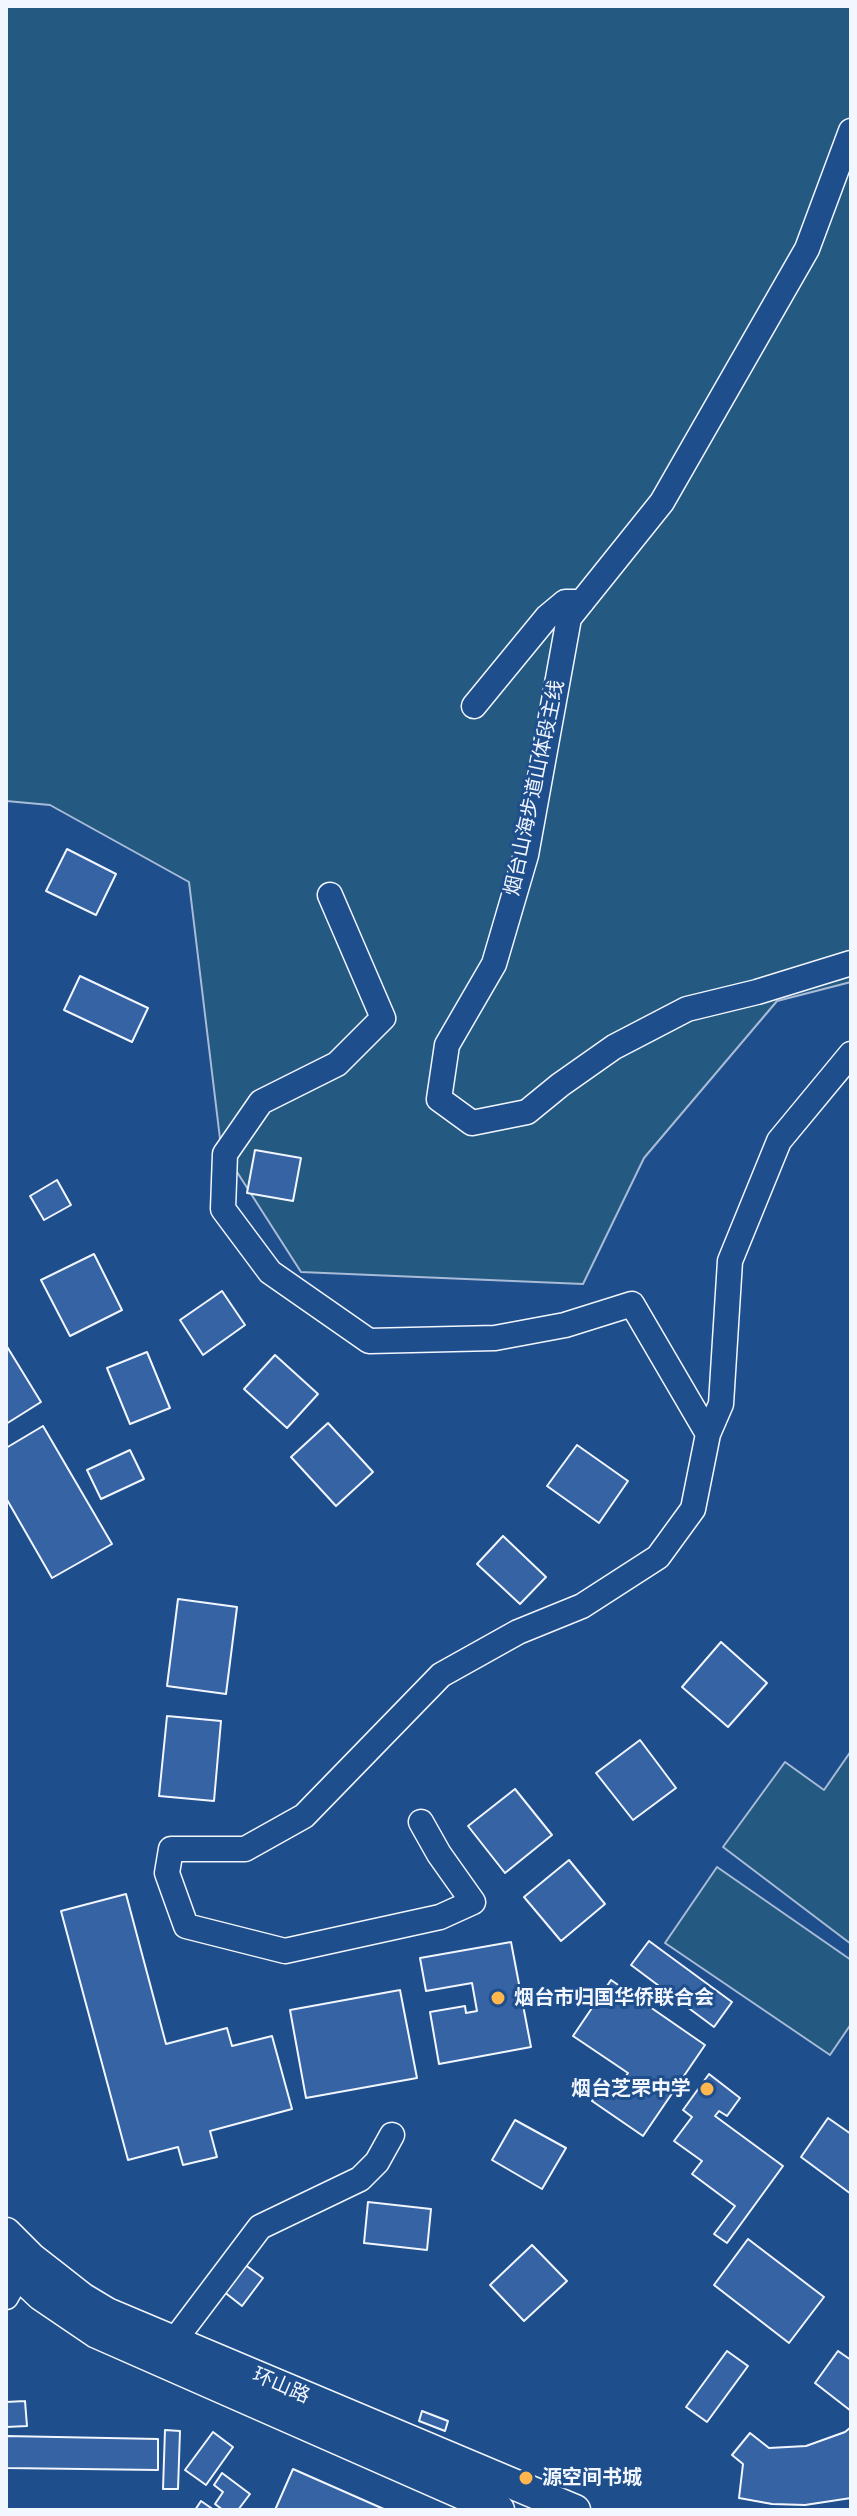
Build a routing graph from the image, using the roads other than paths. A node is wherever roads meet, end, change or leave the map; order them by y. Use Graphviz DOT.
graph roads {
  1 [pos="851,131"];
  2 [pos="582,602"];
  3 [pos="474,706"];
  4 [pos="330,895"];
  5 [pos="851,963"];
  6 [pos="851,1054"];
  7 [pos="708,1434"];
  8 [pos="421,1822"];
  9 [pos="392,2135"];
  10 [pos="6,2233"];
  11 [pos="15,2273"];
  12 [pos="174,2341"];
  13 [pos="499,2510"];
  14 [pos="575,2510"];
  1 -- 2 [label="street, 烟台山海步道山体段主线"];
  2 -- 3 [label="street"];
  2 -- 5 [label="street, 烟台山海步道山体段主线"];
  4 -- 7 [label="street"];
  6 -- 7 [label="street"];
  7 -- 8 [label="street"];
  9 -- 12 [label="street"];
  10 -- 11 [label="main road, 环山路"];
  11 -- 12 [label="main road, 环山路"];
  11 -- 13 [label="main road, 环山路"];
  12 -- 14 [label="main road, 环山路"];
}
